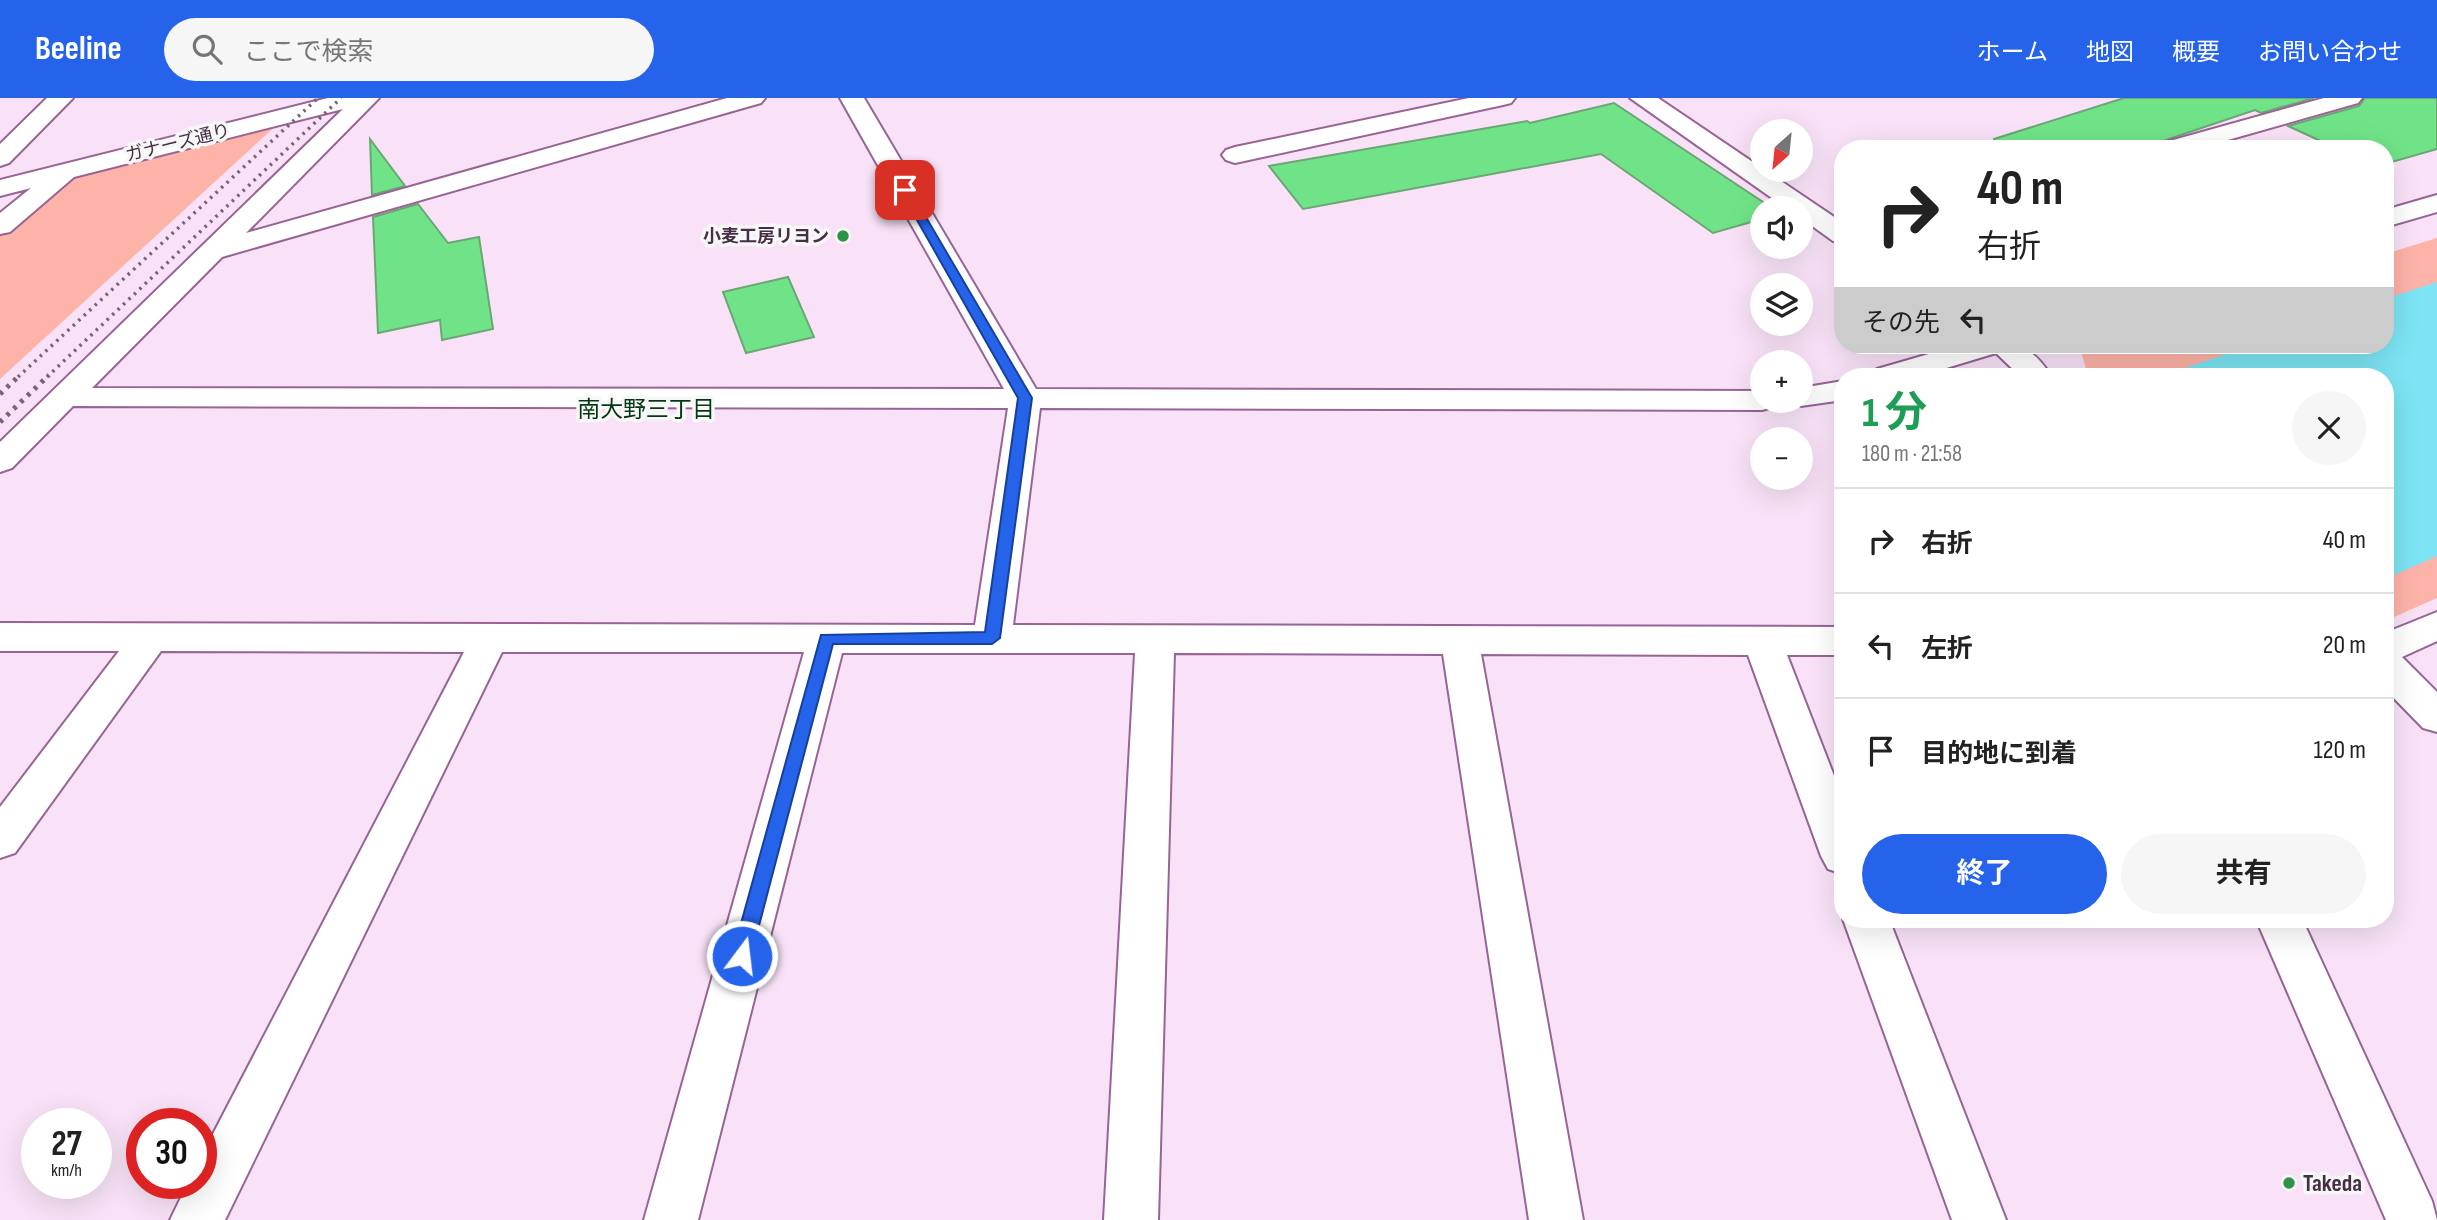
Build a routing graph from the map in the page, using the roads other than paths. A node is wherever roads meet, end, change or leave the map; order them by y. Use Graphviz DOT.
graph roads {
  1 [pos="61,98"];
  2 [pos="283,98"];
  3 [pos="356,98"];
  4 [pos="367,98"];
  5 [pos="753,98"];
  6 [pos="852,98"];
  7 [pos="1503,98"];
  8 [pos="1643,98"];
  9 [pos="2350,98"];
  10 [pos="254,124"];
  11 [pos="2200,140"];
  12 [pos="1236,155"];
  13 [pos="0,158"];
  14 [pos="70,170"];
  15 [pos="0,188"];
  16 [pos="2437,203"];
  17 [pos="2394,216"];
  18 [pos="0,226"];
  19 [pos="1834,229"];
  20 [pos="212,251"];
  21 [pos="1961,354"];
  22 [pos="2015,354"];
  23 [pos="1915,368"];
  24 [pos="2030,368"];
  25 [pos="1834,393"];
  26 [pos="1813,396"];
  27 [pos="66,397"];
  28 [pos="1025,398"];
  29 [pos="1750,400"];
  30 [pos="0,461"];
  31 [pos="2437,625"];
  32 [pos="0,637"];
  33 [pos="992,638"];
  34 [pos="149,639"];
  35 [pos="827,639"];
  36 [pos="489,640"];
  37 [pos="1155,640"];
  38 [pos="1460,641"];
  39 [pos="1763,642"];
  40 [pos="1834,642"];
  41 [pos="2394,645"];
  42 [pos="2394,673"];
  43 [pos="2437,717"];
  44 [pos="1834,832"];
  45 [pos="0,840"];
  46 [pos="1869,928"];
  47 [pos="2283,928"];
  48 [pos="197,1220"];
  49 [pos="671,1220"];
  50 [pos="1131,1220"];
  51 [pos="1556,1220"];
  52 [pos="1979,1220"];
  53 [pos="2413,1220"];
  1 -- 13 [label="street"];
  2 -- 10 [label="street"];
  3 -- 10 [label="street, ガナーズ通り"];
  4 -- 20 [label="street"];
  5 -- 20 [label="street"];
  6 -- 28 [label="street"];
  7 -- 12 [label="street"];
  8 -- 19 [label="street"];
  9 -- 11 [label="street"];
  10 -- 14 [label="street, ガナーズ通り"];
  14 -- 15 [label="street, ガナーズ通り"];
  14 -- 18 [label="street"];
  16 -- 17 [label="street"];
  20 -- 27 [label="street"];
  21 -- 23 [label="street"];
  22 -- 24 [label="street"];
  25 -- 26 [label="street"];
  27 -- 28 [label="street"];
  27 -- 30 [label="street"];
  28 -- 29 [label="street"];
  28 -- 33 [label="street"];
  31 -- 41 [label="street"];
  32 -- 34 [label="street"];
  33 -- 35 [label="street"];
  33 -- 37 [label="street"];
  34 -- 36 [label="street"];
  34 -- 45 [label="street"];
  35 -- 36 [label="street"];
  35 -- 49 [label="street"];
  36 -- 48 [label="street"];
  37 -- 38 [label="street"];
  37 -- 50 [label="street"];
  38 -- 39 [label="street"];
  38 -- 51 [label="street"];
  39 -- 40 [label="street"];
  39 -- 44 [label="street"];
  42 -- 43 [label="street"];
  46 -- 52 [label="street"];
  47 -- 53 [label="street"];
}
